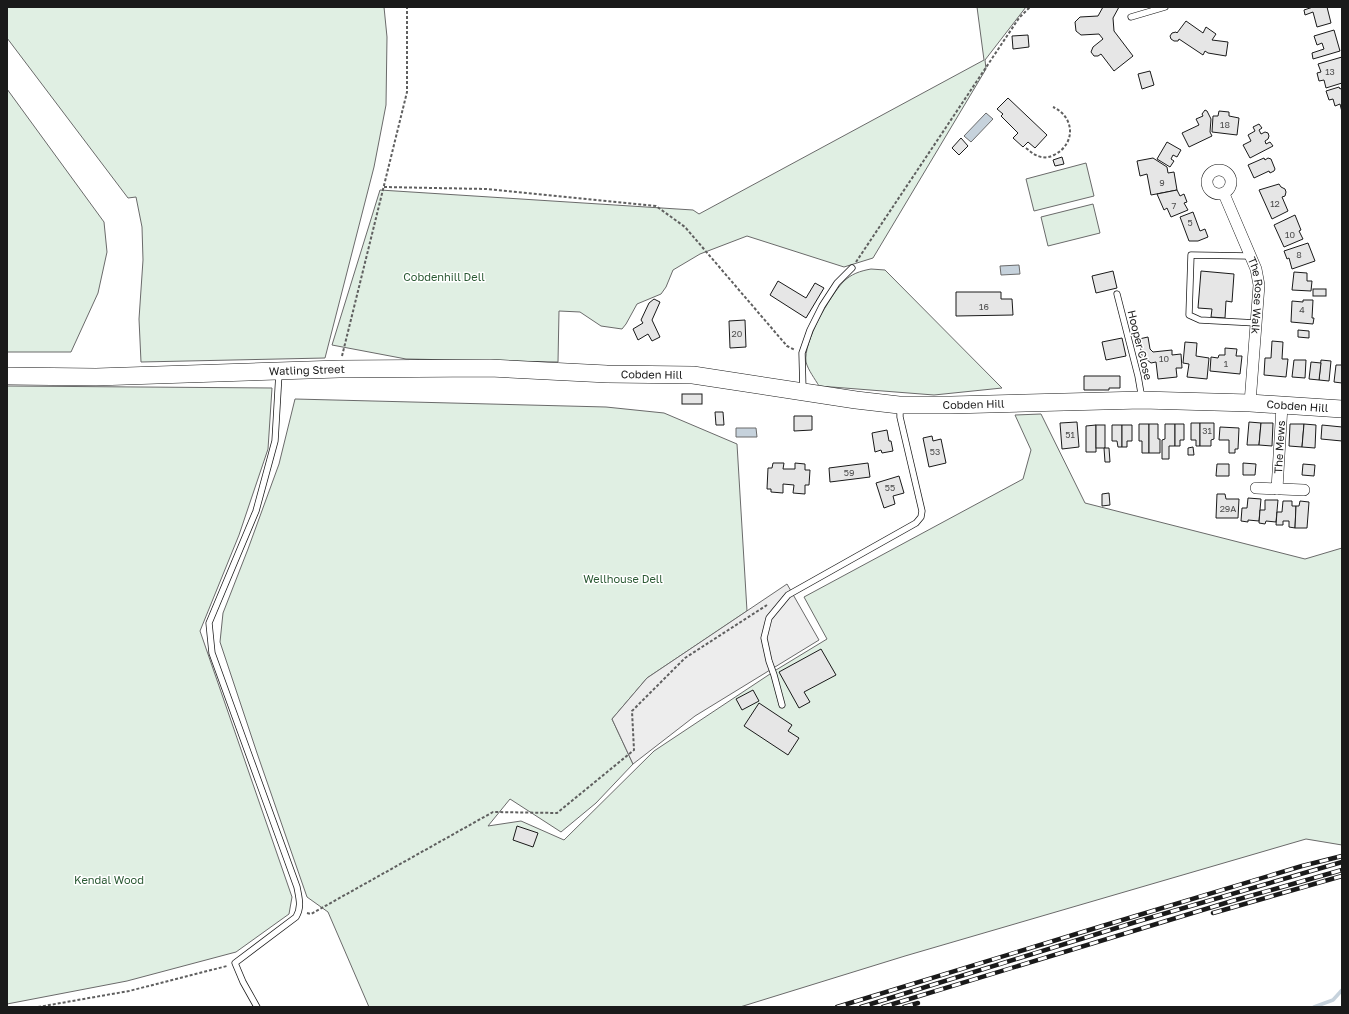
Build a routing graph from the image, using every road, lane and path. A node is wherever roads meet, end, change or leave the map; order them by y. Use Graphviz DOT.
graph roads {
  1 [pos="407,7"];
  2 [pos="1030,7"];
  3 [pos="1165,7"];
  4 [pos="1132,17"];
  5 [pos="1053,107"];
  6 [pos="1026,148"];
  7 [pos="384,187"];
  8 [pos="1224,194"];
  9 [pos="1250,256"];
  10 [pos="852,268"];
  11 [pos="1117,294"];
  12 [pos="1256,324"];
  13 [pos="802,353"];
  14 [pos="339,368"];
  15 [pos="279,371"];
  16 [pos="607,374"];
  17 [pos="7,376"];
  18 [pos="803,391"];
  19 [pos="1142,400"];
  20 [pos="1250,403"];
  21 [pos="899,405"];
  22 [pos="1282,406"];
  23 [pos="1342,409"];
  24 [pos="1256,488"];
  25 [pos="1277,489"];
  26 [pos="1304,490"];
  27 [pos="768,605"];
  28 [pos="782,705"];
  29 [pos="300,911"];
  30 [pos="235,962"];
  31 [pos="38,1007"];
  32 [pos="257,1007"];
  1 -- 7 [label="path"];
  2 -- 10 [label="path"];
  3 -- 4 [label="lane"];
  5 -- 6 [label="path"];
  7 -- 13 [label="path"];
  7 -- 14 [label="path"];
  8 -- 9 [label="street, The Rose Walk"];
  9 -- 12 [label="street, The Rose Walk"];
  9 -- 12 [label="lane"];
  10 -- 13 [label="lane"];
  11 -- 19 [label="lane, Hooper Close"];
  12 -- 20 [label="street, The Rose Walk"];
  13 -- 18 [label="lane"];
  14 -- 15 [label="main road, Watling Street"];
  14 -- 16 [label="main road, Watling Street"];
  15 -- 17 [label="main road, Watling Street"];
  15 -- 29 [label="lane"];
  16 -- 18 [label="main road, Cobden Hill"];
  18 -- 21 [label="main road, Cobden Hill"];
  19 -- 20 [label="main road, Cobden Hill"];
  19 -- 21 [label="main road, Cobden Hill"];
  20 -- 22 [label="main road, Cobden Hill"];
  21 -- 28 [label="lane"];
  22 -- 23 [label="main road, Cobden Hill"];
  22 -- 25 [label="street, The Mews"];
  24 -- 25 [label="street, The Mews"];
  25 -- 26 [label="street, The Mews"];
  27 -- 29 [label="path"];
  29 -- 30 [label="lane"];
  30 -- 31 [label="path"];
  30 -- 32 [label="lane"];
}
